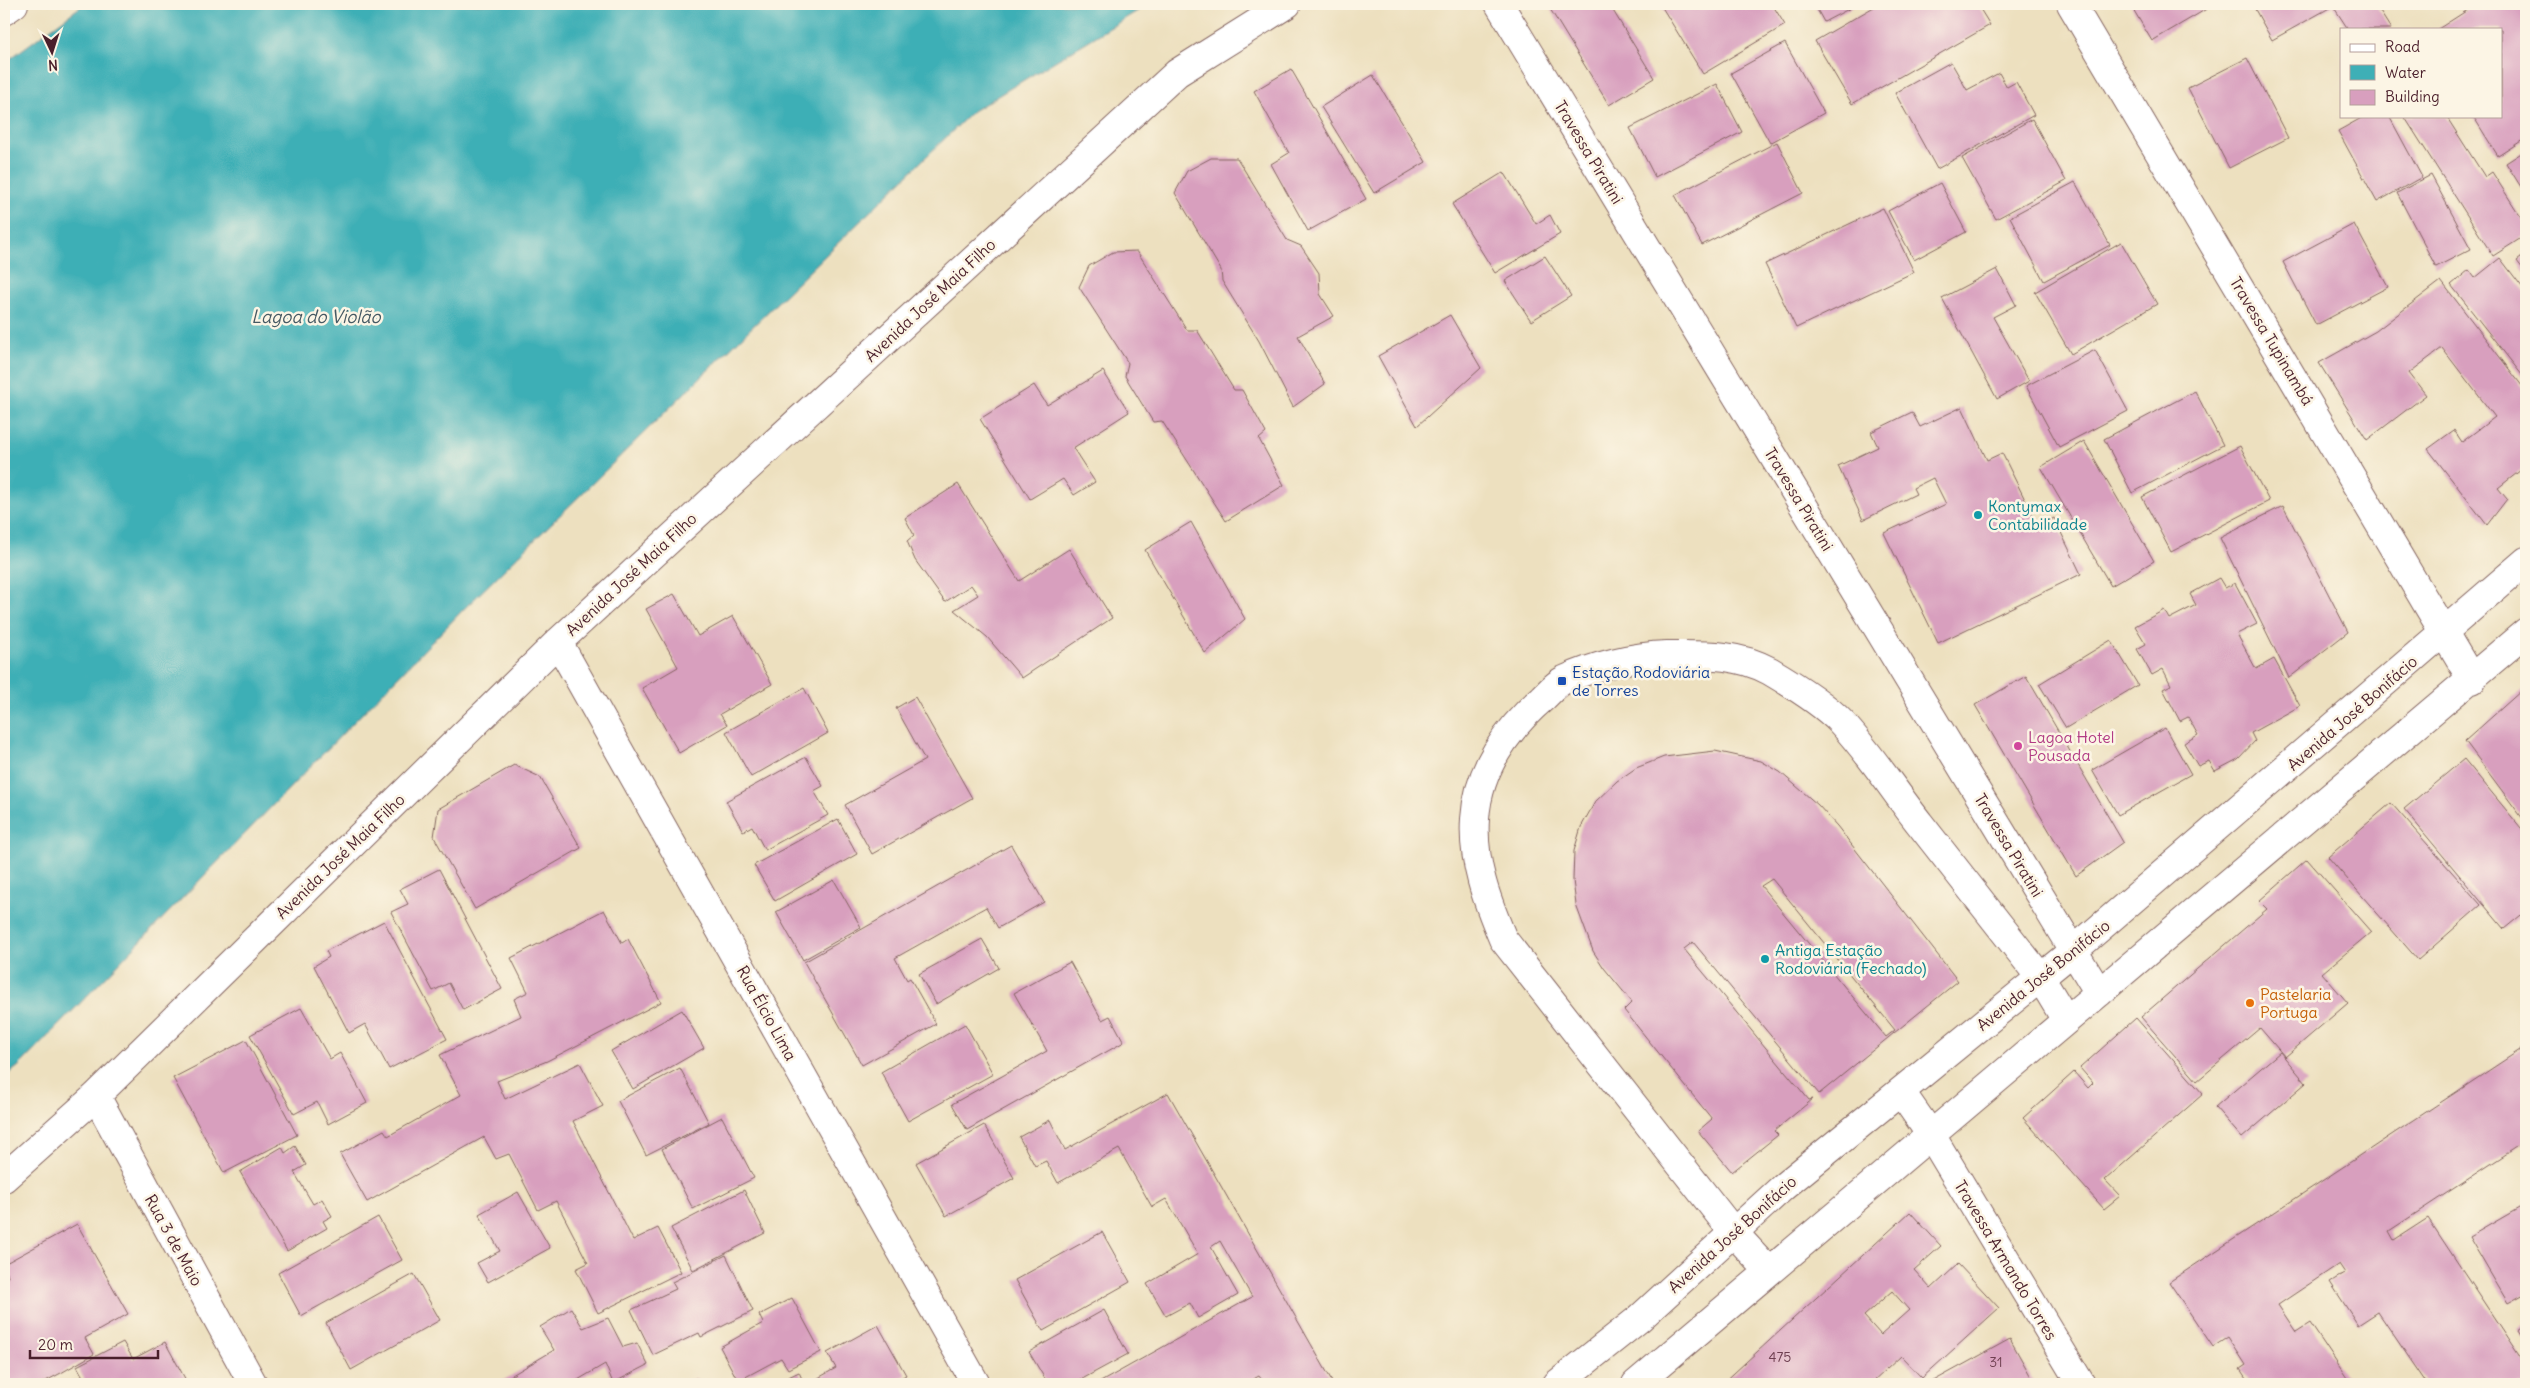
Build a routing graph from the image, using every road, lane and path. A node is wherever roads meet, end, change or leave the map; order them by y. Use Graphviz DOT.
graph roads {
  1 [pos="14,4"];
  2 [pos="1287,4"];
  3 [pos="1499,4"];
  4 [pos="2071,4"];
  5 [pos="4,11"];
  6 [pos="2526,562"];
  7 [pos="2526,632"];
  8 [pos="2446,633"];
  9 [pos="558,642"];
  10 [pos="2472,680"];
  11 [pos="2073,951"];
  12 [pos="2040,977"];
  13 [pos="2099,993"];
  14 [pos="2066,1020"];
  15 [pos="1902,1092"];
  16 [pos="96,1096"];
  17 [pos="1931,1135"];
  18 [pos="4,1178"];
  19 [pos="1734,1233"];
  20 [pos="1769,1270"];
  21 [pos="253,1384"];
  22 [pos="976,1384"];
  23 [pos="1557,1384"];
  24 [pos="1636,1384"];
  25 [pos="2081,1384"];
  1 -- 5 [label="street"];
  2 -- 9 [label="street, Avenida José Maia Filho"];
  3 -- 11 [label="street, Travessa Piratini"];
  4 -- 8 [label="street, Travessa Tupinambá"];
  6 -- 8 [label="street, Avenida José Bonifácio"];
  7 -- 10 [label="street"];
  8 -- 10 [label="street, Travessa Tupinambá"];
  8 -- 11 [label="street, Avenida José Bonifácio"];
  9 -- 16 [label="street, Avenida José Maia Filho"];
  9 -- 22 [label="street, Rua Élcio Lima"];
  10 -- 13 [label="street"];
  11 -- 12 [label="street, Avenida José Bonifácio"];
  11 -- 13 [label="street, Travessa Piratini"];
  12 -- 14 [label="street"];
  12 -- 15 [label="street, Avenida José Bonifácio"];
  12 -- 19 [label="street"];
  13 -- 14 [label="street"];
  14 -- 17 [label="street"];
  15 -- 17 [label="street, Travessa Armando Torres"];
  15 -- 19 [label="street, Avenida José Bonifácio"];
  16 -- 18 [label="street, Avenida José Maia Filho"];
  16 -- 21 [label="street, Rua 3 de Maio"];
  17 -- 20 [label="street"];
  17 -- 25 [label="street, Travessa Armando Torres"];
  19 -- 20 [label="street"];
  19 -- 23 [label="street, Avenida José Bonifácio"];
  20 -- 24 [label="street"];
}
